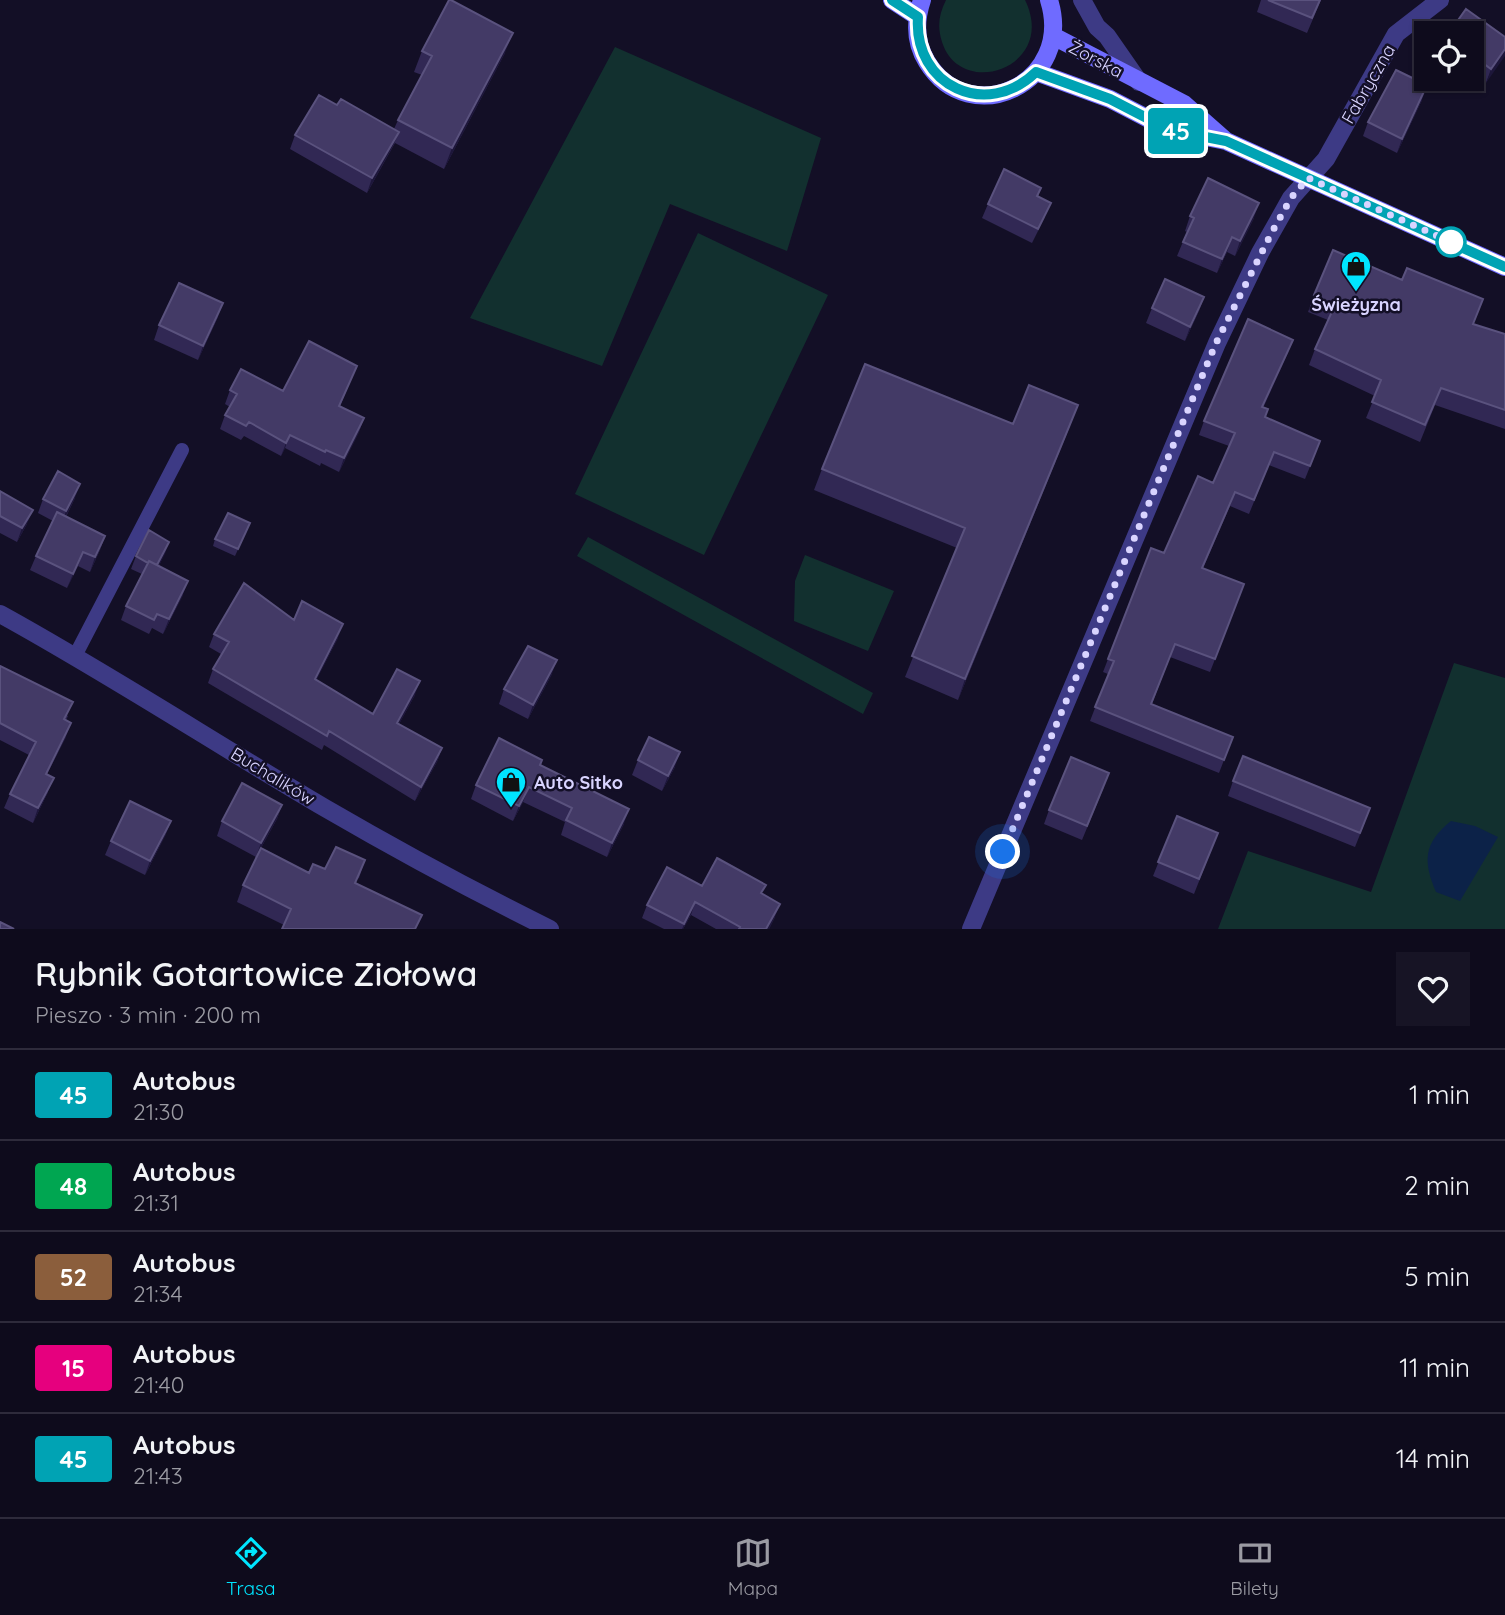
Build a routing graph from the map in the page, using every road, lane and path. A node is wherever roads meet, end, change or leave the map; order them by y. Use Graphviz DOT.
graph roads {
  1 [pos="892,0"];
  2 [pos="1049,0"];
  3 [pos="1082,0"];
  4 [pos="1440,0"];
  5 [pos="920,8"];
  6 [pos="1053,36"];
  7 [pos="1036,72"];
  8 [pos="1139,82"];
  9 [pos="1226,141"];
  10 [pos="1308,178"];
  11 [pos="1505,267"];
  12 [pos="182,450"];
  13 [pos="0,614"];
  14 [pos="75,656"];
  15 [pos="550,929"];
  16 [pos="971,929"];
  1 -- 5 [label="main road"];
  2 -- 6 [label="main road"];
  3 -- 8 [label="street, Żorska"];
  4 -- 10 [label="street, Fabryczna"];
  5 -- 7 [label="main road"];
  6 -- 7 [label="main road"];
  6 -- 8 [label="main road, Żorska"];
  7 -- 9 [label="main road, Żorska"];
  8 -- 9 [label="main road, Żorska"];
  9 -- 10 [label="main road, Żorska"];
  10 -- 11 [label="main road, Żorska"];
  10 -- 16 [label="street, Fabryczna"];
  12 -- 14 [label="lane"];
  13 -- 14 [label="street, Buchalików"];
  14 -- 15 [label="street, Buchalików"];
}
